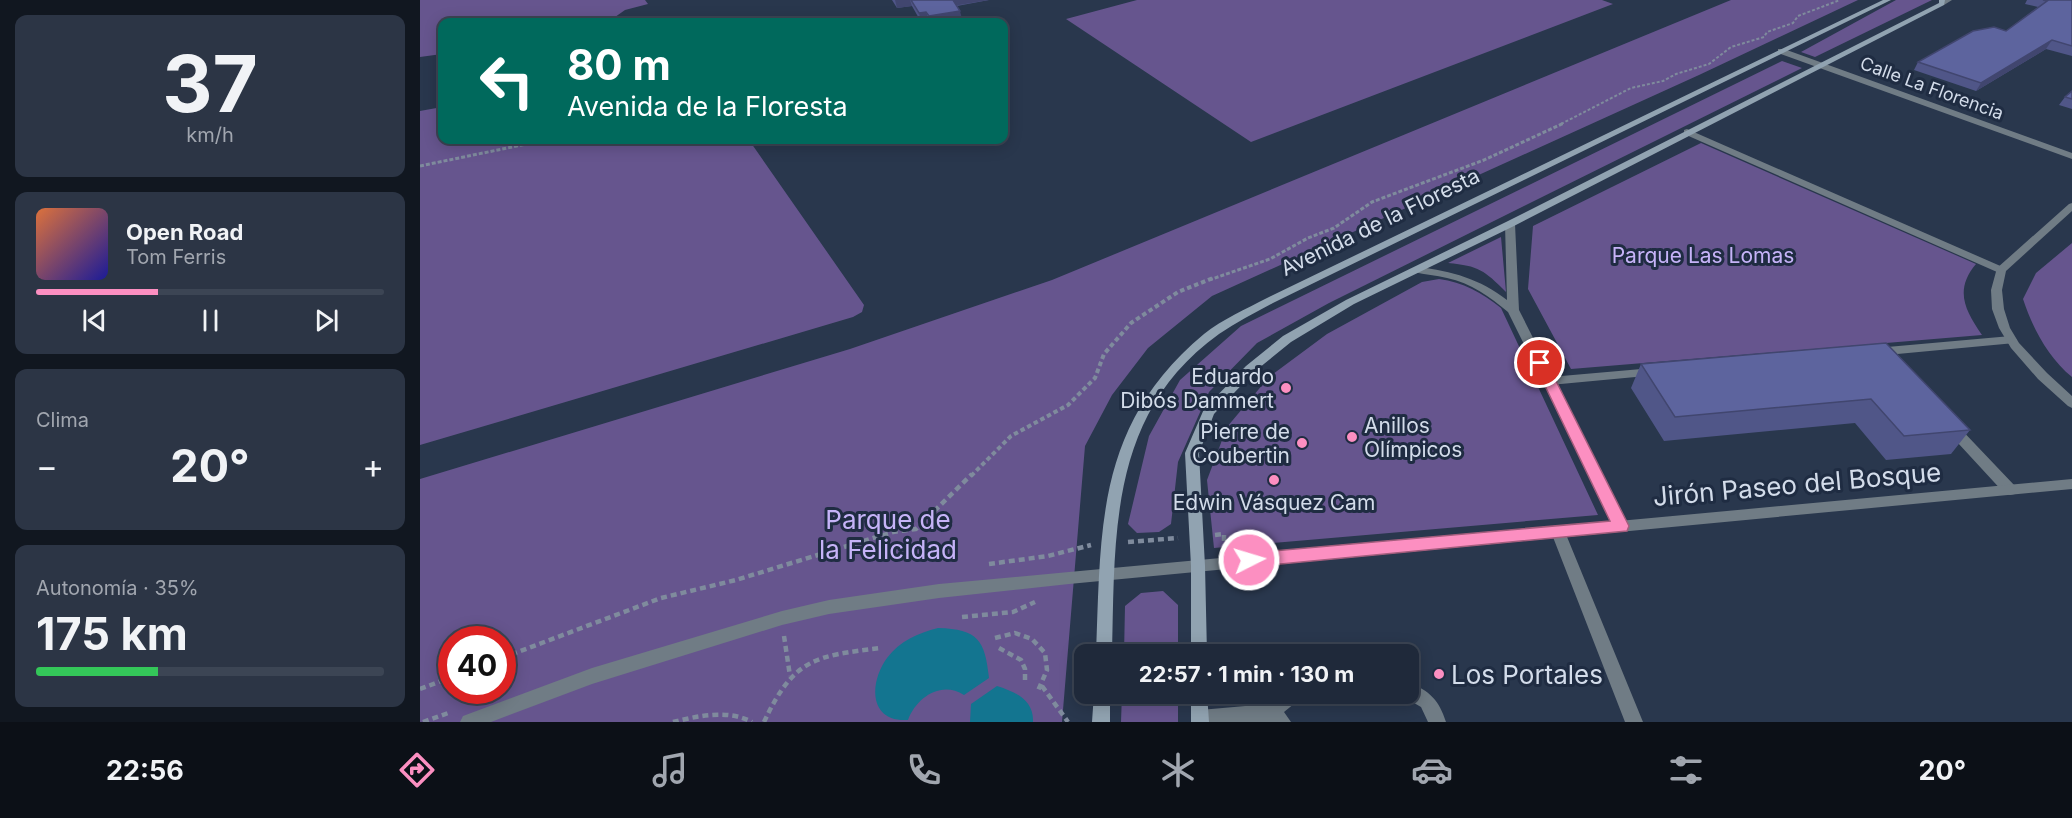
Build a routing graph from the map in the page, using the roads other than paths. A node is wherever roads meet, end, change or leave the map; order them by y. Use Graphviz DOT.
graph roads {
  1 [pos="1888,0"];
  2 [pos="1944,1"];
  3 [pos="1781,51"];
  4 [pos="1820,65"];
  5 [pos="1687,132"];
  6 [pos="2072,156"];
  7 [pos="2072,206"];
  8 [pos="1510,224"];
  9 [pos="1418,270"];
  10 [pos="2001,270"];
  11 [pos="1513,310"];
  12 [pos="2011,340"];
  13 [pos="1857,353"];
  14 [pos="1668,370"];
  15 [pos="1550,381"];
  16 [pos="2072,403"];
  17 [pos="1939,415"];
  18 [pos="2072,484"];
  19 [pos="2010,490"];
  20 [pos="1621,526"];
  21 [pos="1558,532"];
  22 [pos="1198,566"];
  23 [pos="1107,576"];
  24 [pos="1104,644"];
  25 [pos="1199,644"];
  26 [pos="1419,695"];
  27 [pos="1102,704"];
  28 [pos="1200,704"];
  29 [pos="1286,704"];
  30 [pos="1277,717"];
  31 [pos="1200,720"];
  32 [pos="469,722"];
  33 [pos="1101,722"];
  34 [pos="1437,722"];
  35 [pos="1634,722"];
  1 -- 3 [label="main road, Avenida de la Floresta"];
  2 -- 4 [label="main road"];
  3 -- 4 [label="street, Calle La Florencia"];
  3 -- 23 [label="main road, Avenida de la Floresta"];
  4 -- 5 [label="main road"];
  4 -- 6 [label="street, Calle La Florencia"];
  5 -- 8 [label="main road"];
  5 -- 10 [label="street"];
  7 -- 10 [label="street"];
  8 -- 9 [label="main road"];
  8 -- 11 [label="street"];
  9 -- 11 [label="street"];
  9 -- 22 [label="main road"];
  10 -- 12 [label="street"];
  11 -- 15 [label="street"];
  12 -- 13 [label="street"];
  12 -- 16 [label="street"];
  14 -- 15 [label="street"];
  15 -- 20 [label="street"];
  17 -- 19 [label="street"];
  18 -- 19 [label="street, Jirón Paseo del Bosque"];
  19 -- 20 [label="street, Jirón Paseo del Bosque"];
  20 -- 21 [label="street, Jirón Paseo del Bosque"];
  21 -- 22 [label="street, Jirón Paseo del Bosque"];
  21 -- 35 [label="street"];
  22 -- 23 [label="street, Jirón Paseo del Bosque"];
  22 -- 25 [label="main road"];
  23 -- 24 [label="main road, Avenida de la Floresta"];
  23 -- 32 [label="street, Jirón Paseo del Bosque"];
  26 -- 34 [label="street"];
  27 -- 33 [label="main road"];
  28 -- 31 [label="main road"];
  29 -- 30 [label="street"];
  30 -- 31 [label="street"];
}
